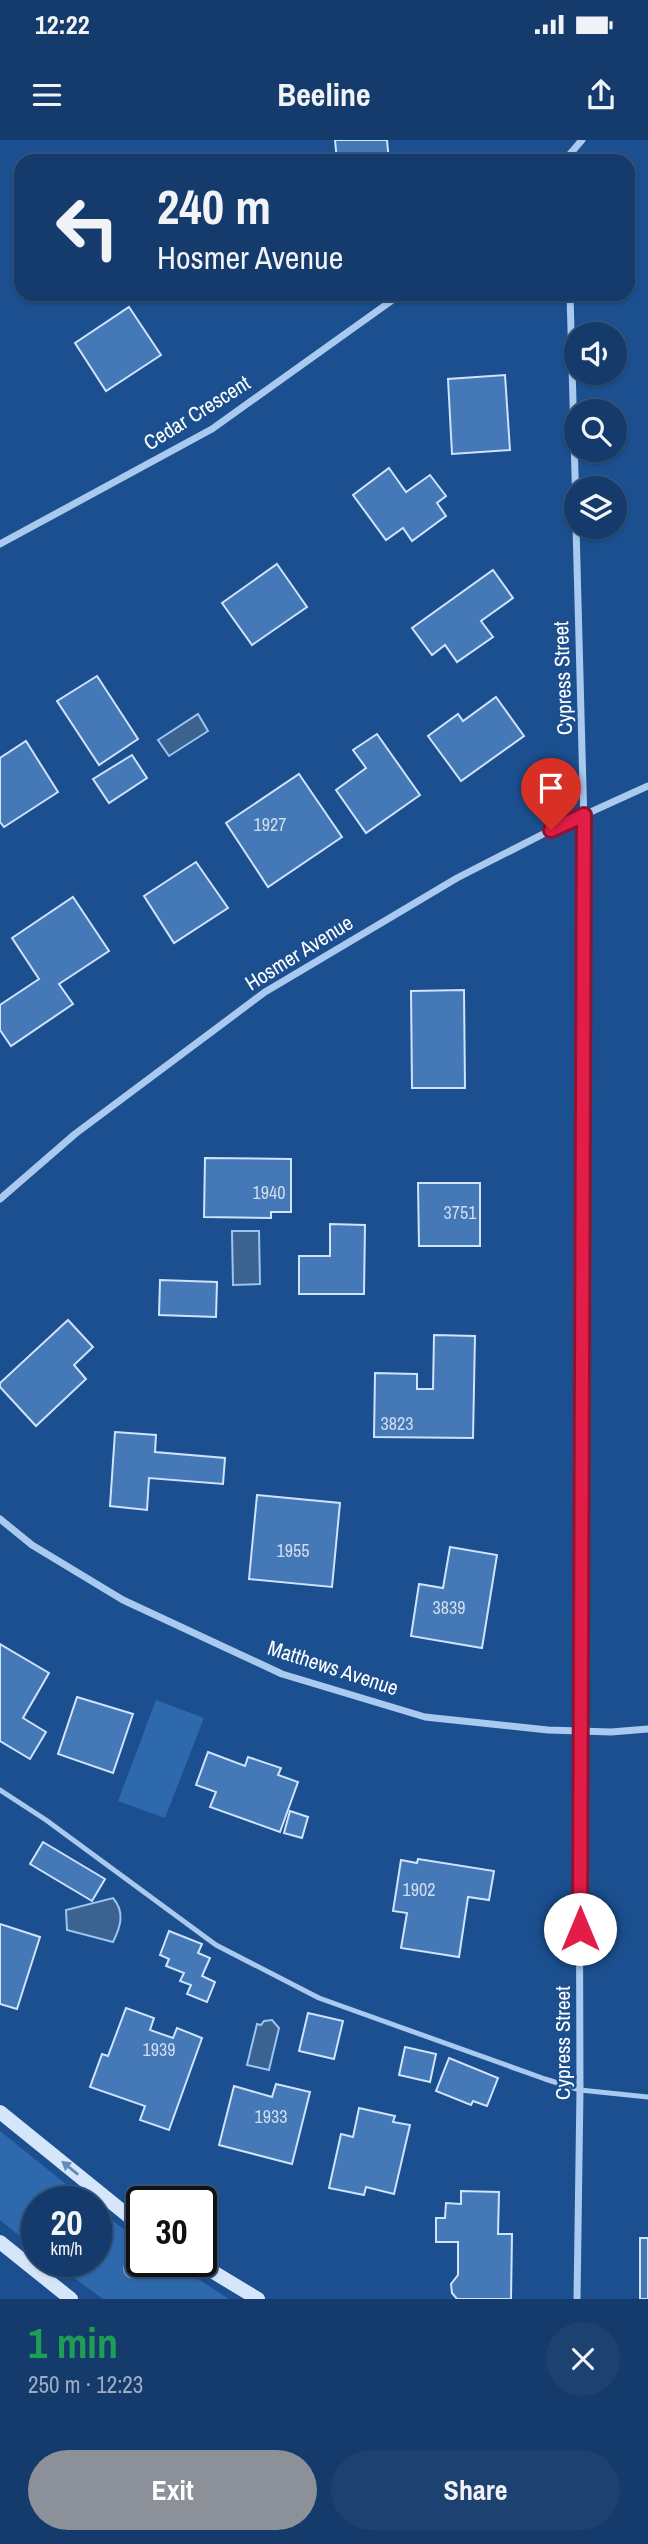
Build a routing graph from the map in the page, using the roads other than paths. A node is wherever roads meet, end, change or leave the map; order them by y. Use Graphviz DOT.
graph roads {
  1 [pos="582,140"];
  2 [pos="570,154"];
  3 [pos="391,301"];
  4 [pos="570,301"];
  5 [pos="575,476"];
  6 [pos="576,539"];
  7 [pos="0,544"];
  8 [pos="648,786"];
  9 [pos="584,815"];
  10 [pos="0,1199"];
  11 [pos="0,1519"];
  12 [pos="648,1730"];
  13 [pos="580,1731"];
  14 [pos="0,1790"];
  15 [pos="580,2090"];
  16 [pos="648,2097"];
  17 [pos="0,2112"];
  18 [pos="126,2214"];
  19 [pos="0,2242"];
  20 [pos="217,2274"];
  21 [pos="71,2299"];
  22 [pos="258,2299"];
  23 [pos="578,2299"];
  1 -- 2 [label="street"];
  3 -- 7 [label="street, Cedar Crescent"];
  4 -- 5 [label="street"];
  6 -- 9 [label="street, Cypress Street"];
  8 -- 9 [label="street, Hosmer Avenue"];
  9 -- 10 [label="street, Hosmer Avenue"];
  9 -- 13 [label="street, Cypress Street"];
  11 -- 13 [label="street, Matthews Avenue"];
  12 -- 13 [label="street, Matthews Avenue"];
  13 -- 15 [label="street, Cypress Street"];
  14 -- 15 [label="lane"];
  15 -- 16 [label="lane"];
  15 -- 23 [label="street, Cypress Street"];
  18 -- 17 [label="main road, one-way"];
  19 -- 21 [label="main road"];
  20 -- 22 [label="main road"];
}
